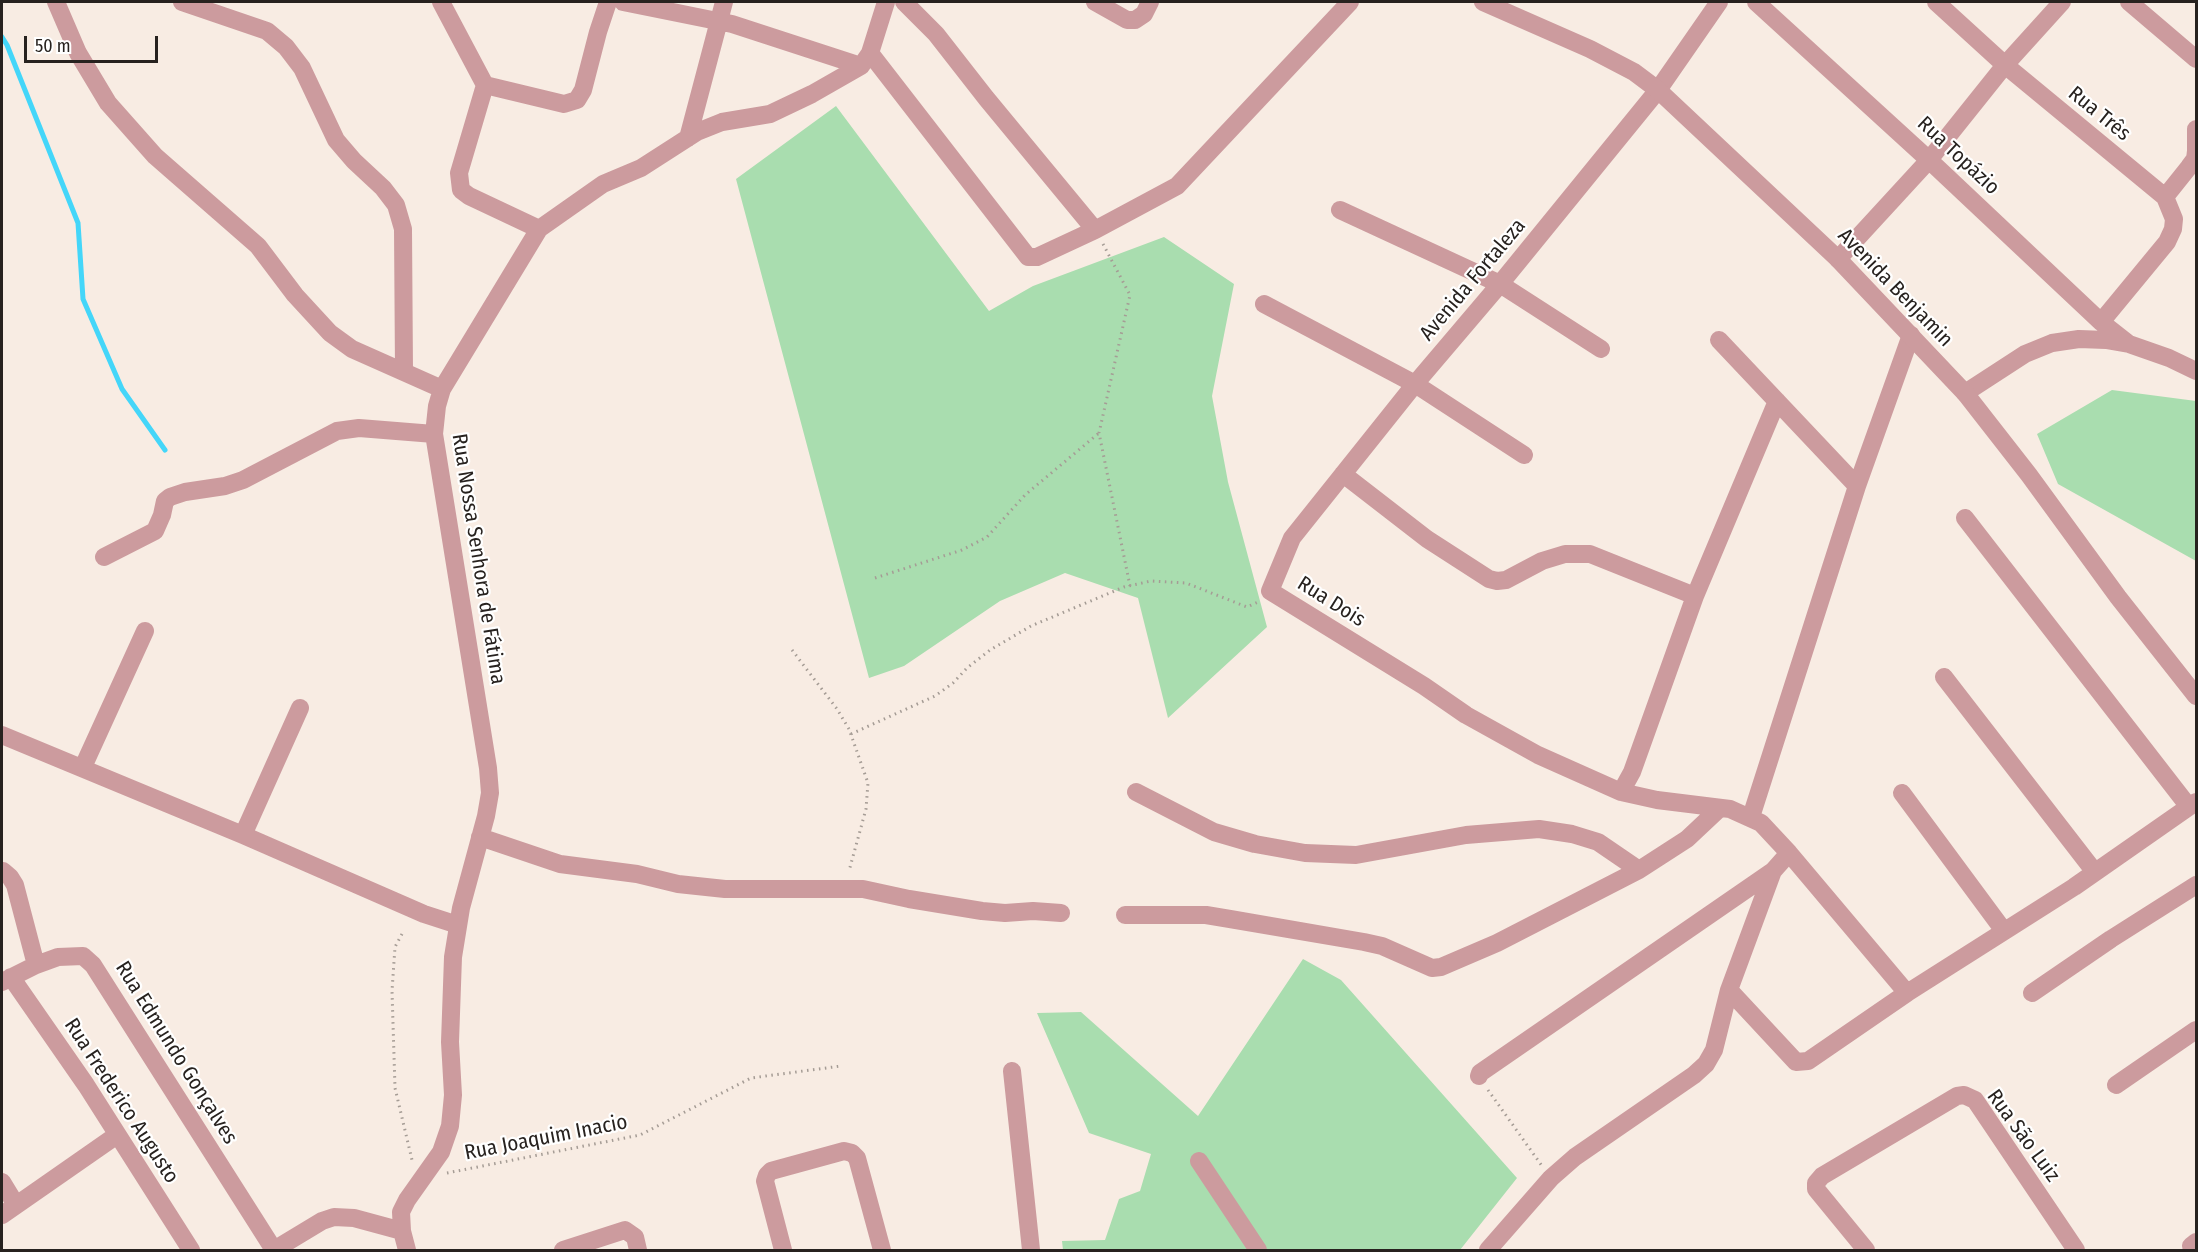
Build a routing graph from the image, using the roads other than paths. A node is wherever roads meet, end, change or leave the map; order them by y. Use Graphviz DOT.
graph roads {
  1 [pos="56,2"];
  2 [pos="182,2"];
  3 [pos="441,2"];
  4 [pos="608,2"];
  5 [pos="623,2"];
  6 [pos="724,2"];
  7 [pos="886,2"];
  8 [pos="904,2"];
  9 [pos="1095,2"];
  10 [pos="1150,2"];
  11 [pos="1350,2"];
  12 [pos="1483,2"];
  13 [pos="1719,2"];
  14 [pos="1756,2"];
  15 [pos="1936,2"];
  16 [pos="2062,2"];
  17 [pos="2129,2"];
  18 [pos="719,21"];
  19 [pos="2196,59"];
  20 [pos="865,60"];
  21 [pos="2005,65"];
  22 [pos="484,85"];
  23 [pos="1658,90"];
  24 [pos="2196,129"];
  25 [pos="688,138"];
  26 [pos="2196,151"];
  27 [pos="1929,160"];
  28 [pos="2165,197"];
  29 [pos="1340,210"];
  30 [pos="539,229"];
  31 [pos="1095,230"];
  32 [pos="1838,259"];
  33 [pos="1500,284"];
  34 [pos="1264,304"];
  35 [pos="2101,322"];
  36 [pos="1911,335"];
  37 [pos="1719,340"];
  38 [pos="2129,344"];
  39 [pos="1600,349"];
  40 [pos="404,371"];
  41 [pos="2196,371"];
  42 [pos="1415,384"];
  43 [pos="442,389"];
  44 [pos="1965,393"];
  45 [pos="1777,401"];
  46 [pos="435,434"];
  47 [pos="1524,455"];
  48 [pos="1343,474"];
  49 [pos="1857,486"];
  50 [pos="1965,518"];
  51 [pos="104,557"];
  52 [pos="1270,591"];
  53 [pos="1695,596"];
  54 [pos="145,631"];
  55 [pos="1944,677"];
  56 [pos="2196,696"];
  57 [pos="300,708"];
  58 [pos="2,735"];
  59 [pos="82,767"];
  60 [pos="1136,792"];
  61 [pos="1621,792"];
  62 [pos="1902,793"];
  63 [pos="2193,804"];
  64 [pos="1720,808"];
  65 [pos="1750,817"];
  66 [pos="243,835"];
  67 [pos="480,837"];
  68 [pos="1789,853"];
  69 [pos="1639,870"];
  70 [pos="1773,870"];
  71 [pos="3,871"];
  72 [pos="2094,871"];
  73 [pos="2196,885"];
  74 [pos="1061,913"];
  75 [pos="1125,915"];
  76 [pos="458,925"];
  77 [pos="2004,932"];
  78 [pos="36,965"];
  79 [pos="6,979"];
  80 [pos="1729,990"];
  81 [pos="1907,993"];
  82 [pos="2032,993"];
  83 [pos="2196,1030"];
  84 [pos="1012,1071"];
  85 [pos="1479,1076"];
  86 [pos="2116,1085"];
  87 [pos="117,1135"];
  88 [pos="1200,1161"];
  89 [pos="2,1182"];
  90 [pos="9,1210"];
  91 [pos="402,1231"];
  92 [pos="191,1251"];
  93 [pos="274,1251"];
  94 [pos="407,1251"];
  95 [pos="563,1251"];
  96 [pos="638,1251"];
  97 [pos="783,1251"];
  98 [pos="882,1251"];
  99 [pos="1031,1251"];
  100 [pos="1258,1251"];
  101 [pos="1488,1251"];
  102 [pos="1866,1251"];
  103 [pos="2076,1251"];
  1 -- 40 [label="street"];
  2 -- 40 [label="street"];
  3 -- 22 [label="street"];
  4 -- 22 [label="street"];
  5 -- 18 [label="street"];
  6 -- 18 [label="street"];
  7 -- 20 [label="street"];
  8 -- 31 [label="street"];
  9 -- 10 [label="street"];
  11 -- 31 [label="street"];
  12 -- 23 [label="street, Avenida Benjamin"];
  13 -- 23 [label="street, Avenida Fortaleza"];
  14 -- 27 [label="street, Rua Topázio"];
  15 -- 21 [label="street, Rua Três"];
  16 -- 21 [label="street"];
  17 -- 19 [label="street"];
  18 -- 20 [label="street"];
  18 -- 25 [label="street"];
  20 -- 25 [label="street, Rua Nossa Senhora de Fátima"];
  20 -- 31 [label="street"];
  21 -- 27 [label="street"];
  21 -- 28 [label="street, Rua Três"];
  22 -- 30 [label="street"];
  23 -- 32 [label="street, Avenida Benjamin"];
  23 -- 33 [label="street, Avenida Fortaleza"];
  24 -- 26 [label="street"];
  25 -- 30 [label="street, Rua Nossa Senhora de Fátima"];
  26 -- 28 [label="street"];
  27 -- 32 [label="street"];
  27 -- 35 [label="street, Rua Topázio"];
  28 -- 35 [label="street"];
  29 -- 33 [label="street"];
  30 -- 43 [label="street, Rua Nossa Senhora de Fátima"];
  32 -- 36 [label="street, Avenida Benjamin"];
  33 -- 39 [label="street"];
  33 -- 42 [label="street, Avenida Fortaleza"];
  34 -- 42 [label="street"];
  35 -- 38 [label="street, Rua Topázio"];
  36 -- 44 [label="street, Avenida Benjamin"];
  36 -- 49 [label="street"];
  37 -- 45 [label="street"];
  38 -- 41 [label="street"];
  38 -- 44 [label="street"];
  40 -- 43 [label="street"];
  42 -- 47 [label="street"];
  42 -- 48 [label="street, Avenida Fortaleza"];
  43 -- 46 [label="street, Rua Nossa Senhora de Fátima"];
  44 -- 56 [label="street, Avenida Benjamin"];
  45 -- 49 [label="street"];
  45 -- 53 [label="street"];
  46 -- 51 [label="street"];
  46 -- 67 [label="street, Rua Nossa Senhora de Fátima"];
  48 -- 52 [label="street, Avenida Fortaleza"];
  48 -- 53 [label="street"];
  49 -- 65 [label="street"];
  50 -- 63 [label="street"];
  52 -- 61 [label="street, Rua Dois"];
  53 -- 61 [label="street"];
  54 -- 59 [label="street"];
  55 -- 72 [label="street"];
  57 -- 66 [label="street"];
  58 -- 59 [label="street"];
  59 -- 66 [label="street"];
  60 -- 69 [label="street"];
  61 -- 64 [label="street, Rua Dois"];
  62 -- 77 [label="street"];
  63 -- 72 [label="street"];
  64 -- 65 [label="street, Rua Dois"];
  64 -- 69 [label="street"];
  65 -- 68 [label="street"];
  66 -- 76 [label="street"];
  67 -- 74 [label="street"];
  67 -- 76 [label="street, Rua Nossa Senhora de Fátima"];
  68 -- 70 [label="street"];
  68 -- 81 [label="street"];
  69 -- 75 [label="street"];
  70 -- 80 [label="street"];
  70 -- 85 [label="street"];
  71 -- 78 [label="street"];
  72 -- 77 [label="street"];
  73 -- 82 [label="street"];
  76 -- 91 [label="street, Rua Nossa Senhora de Fátima"];
  77 -- 81 [label="street"];
  78 -- 79 [label="street, Rua Edmundo Gonçalves"];
  78 -- 93 [label="street, Rua Edmundo Gonçalves"];
  79 -- 87 [label="street, Rua Frederico Augusto"];
  80 -- 81 [label="street"];
  80 -- 101 [label="street"];
  83 -- 86 [label="street"];
  84 -- 99 [label="street"];
  87 -- 90 [label="street"];
  87 -- 92 [label="street, Rua Frederico Augusto"];
  88 -- 100 [label="street"];
  89 -- 90 [label="street"];
  91 -- 93 [label="street"];
  91 -- 94 [label="street"];
  95 -- 96 [label="street"];
  97 -- 98 [label="street"];
  102 -- 103 [label="street, Rua São Luiz"];
}
